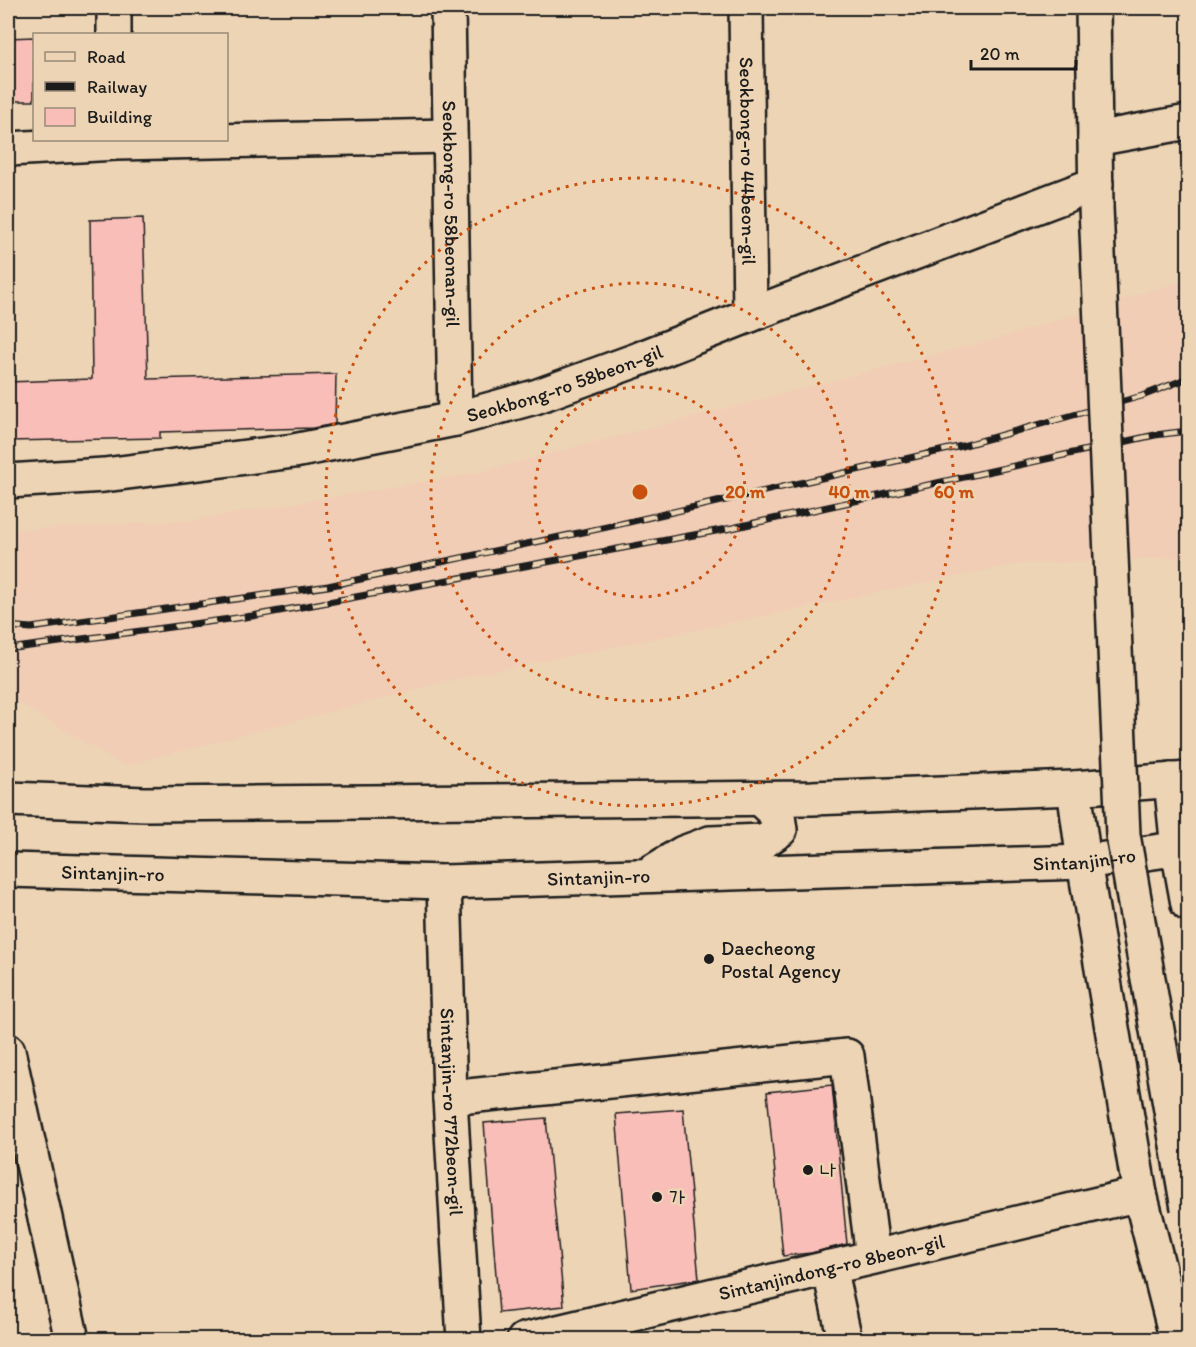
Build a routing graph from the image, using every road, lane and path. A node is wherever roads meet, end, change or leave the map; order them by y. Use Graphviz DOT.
graph roads {
  1 [pos="114,8"];
  2 [pos="448,8"];
  3 [pos="746,8"];
  4 [pos="1093,8"];
  5 [pos="114,33"];
  6 [pos="1188,122"];
  7 [pos="450,136"];
  8 [pos="228,139"];
  9 [pos="1095,139"];
  10 [pos="116,141"];
  11 [pos="8,149"];
  12 [pos="1096,195"];
  13 [pos="750,315"];
  14 [pos="455,419"];
  15 [pos="8,481"];
  16 [pos="1180,779"];
  17 [pos="1074,788"];
  18 [pos="760,799"];
  19 [pos="8,800"];
  20 [pos="1183,848"];
  21 [pos="1084,862"];
  22 [pos="8,870"];
  23 [pos="647,875"];
  24 [pos="444,882"];
  25 [pos="1188,904"];
  26 [pos="8,1051"];
  27 [pos="450,1098"];
  28 [pos="1140,1194"];
  29 [pos="1188,1208"];
  30 [pos="873,1257"];
  31 [pos="829,1268"];
  32 [pos="72,1340"];
  33 [pos="464,1340"];
  34 [pos="524,1340"];
  35 [pos="845,1340"];
  36 [pos="1177,1340"];
  1 -- 5 [label="street"];
  2 -- 7 [label="street, Seokbong-ro 58beonan-gil"];
  3 -- 13 [label="street, Seokbong-ro 44beon-gil"];
  4 -- 9 [label="street"];
  6 -- 9 [label="street"];
  7 -- 8 [label="street"];
  7 -- 14 [label="street, Seokbong-ro 58beonan-gil"];
  9 -- 12 [label="street"];
  10 -- 11 [label="street"];
  12 -- 13 [label="street, Seokbong-ro 58beon-gil"];
  12 -- 29 [label="street, bridge"];
  13 -- 14 [label="street, Seokbong-ro 58beon-gil"];
  14 -- 15 [label="street, Seokbong-ro 58beon-gil"];
  16 -- 17 [label="street"];
  16 -- 20 [label="street"];
  17 -- 18 [label="street"];
  17 -- 21 [label="street"];
  18 -- 19 [label="street"];
  18 -- 23 [label="street"];
  20 -- 21 [label="street, Sintanjin-ro"];
  20 -- 25 [label="street"];
  21 -- 23 [label="street, Sintanjin-ro"];
  21 -- 28 [label="street"];
  22 -- 24 [label="street, Sintanjin-ro"];
  23 -- 24 [label="street, Sintanjin-ro"];
  24 -- 27 [label="street, Sintanjin-ro 772beon-gil"];
  26 -- 32 [label="street"];
  27 -- 30 [label="street"];
  27 -- 33 [label="street, Sintanjin-ro 772beon-gil"];
  28 -- 30 [label="street, Sintanjindong-ro 8beon-gil"];
  28 -- 36 [label="street"];
  30 -- 31 [label="street, Sintanjindong-ro 8beon-gil"];
  31 -- 34 [label="street, Sintanjindong-ro 8beon-gil"];
  31 -- 35 [label="street"];
}
